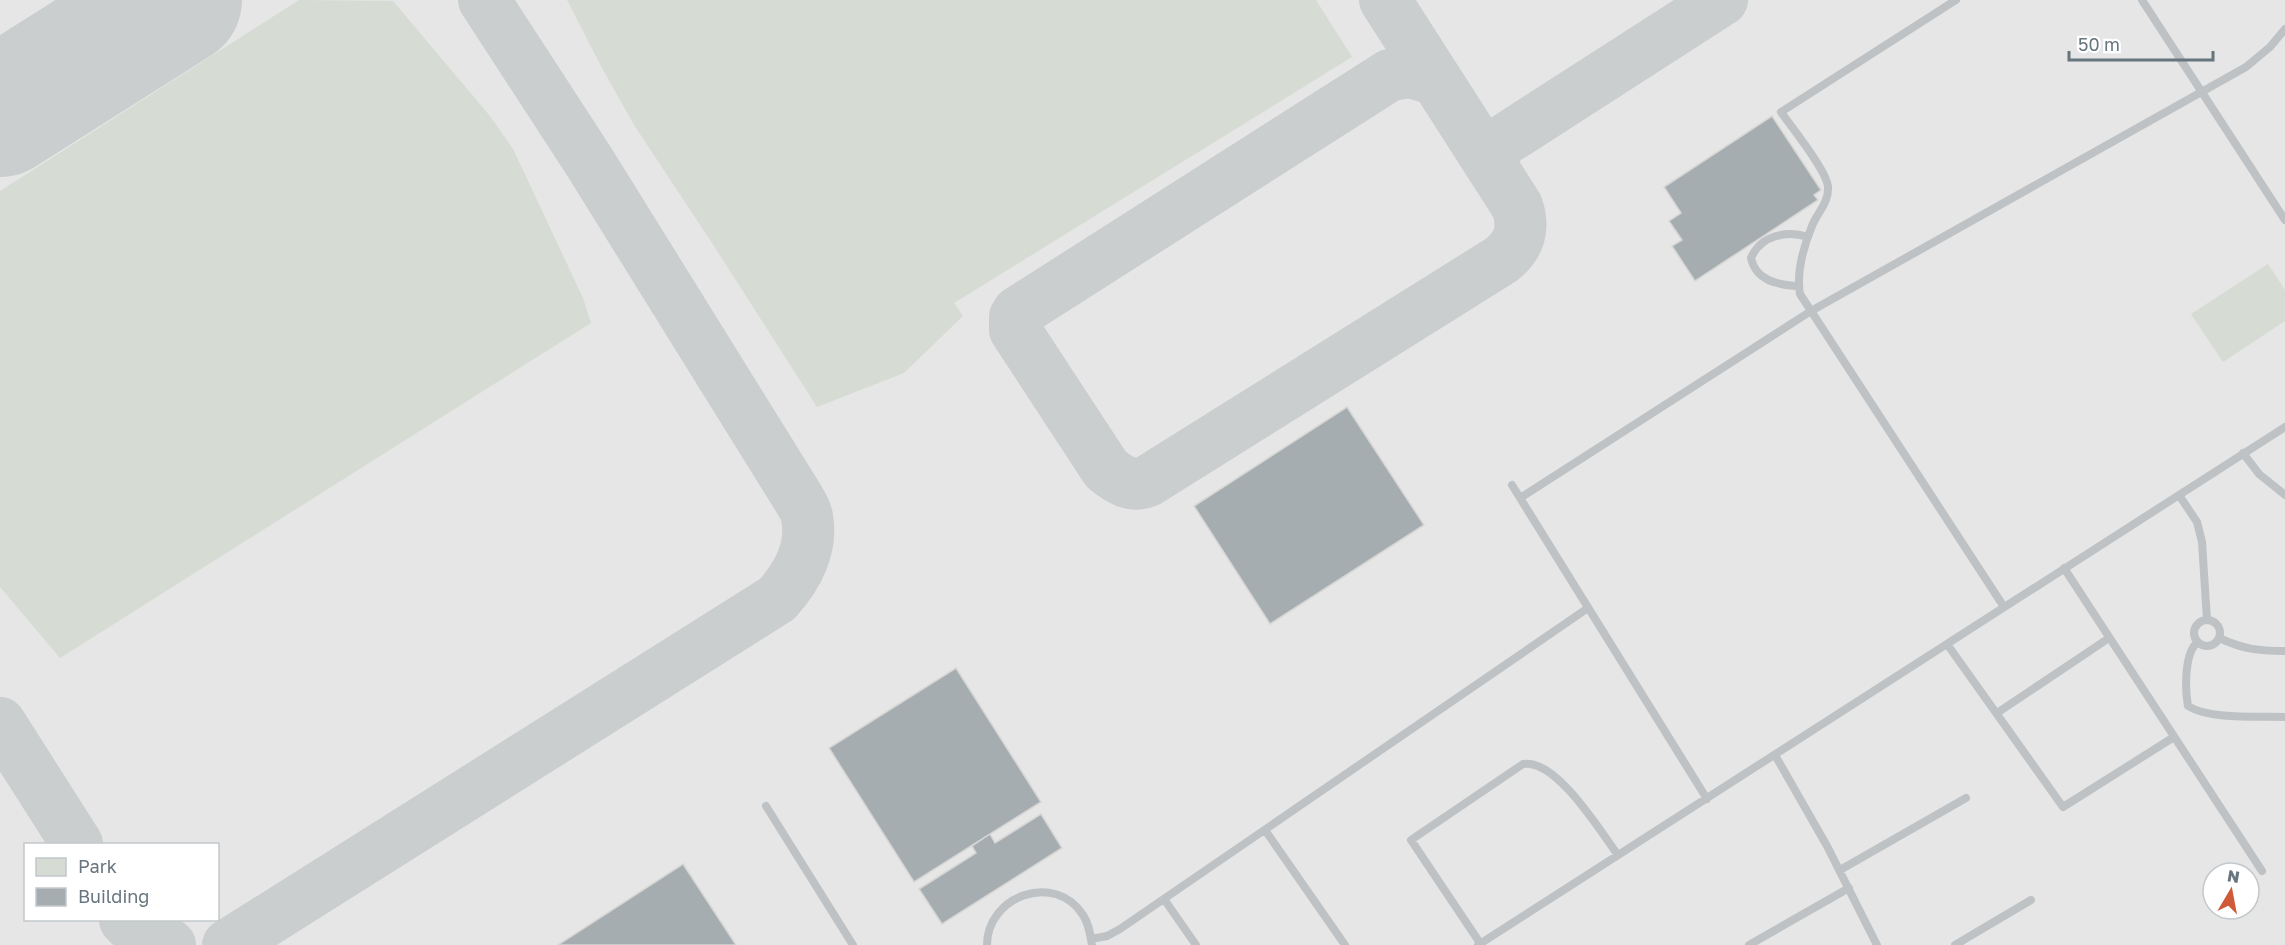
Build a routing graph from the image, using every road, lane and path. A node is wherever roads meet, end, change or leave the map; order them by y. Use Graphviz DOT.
graph roads {
  1 [pos="1956,0"];
  2 [pos="2142,0"];
  3 [pos="2285,29"];
  4 [pos="2201,92"];
  5 [pos="2285,220"];
  6 [pos="1808,237"];
  7 [pos="1799,286"];
  8 [pos="1811,311"];
  9 [pos="2285,427"];
  10 [pos="2243,453"];
  11 [pos="1512,485"];
  12 [pos="2178,495"];
  13 [pos="2285,495"];
  14 [pos="1520,498"];
  15 [pos="2064,568"];
  16 [pos="2004,607"];
  17 [pos="1588,608"];
  18 [pos="2207,620"];
  19 [pos="2109,638"];
  20 [pos="2219,638"];
  21 [pos="2198,642"];
  22 [pos="1947,645"];
  23 [pos="2285,651"];
  24 [pos="1997,714"];
  25 [pos="2285,717"];
  26 [pos="2174,737"];
  27 [pos="1775,754"];
  28 [pos="1966,798"];
  29 [pos="1707,799"];
  30 [pos="766,806"];
  31 [pos="1265,830"];
  32 [pos="1618,855"];
  33 [pos="1840,870"];
  34 [pos="2262,871"];
  35 [pos="1849,888"];
  36 [pos="1164,899"];
  37 [pos="2031,900"];
  38 [pos="1092,942"];
  39 [pos="1479,944"];
  40 [pos="853,945"];
  41 [pos="987,945"];
  42 [pos="1196,945"];
  43 [pos="1345,945"];
  44 [pos="1749,945"];
  45 [pos="1877,945"];
  46 [pos="1955,945"];
  1 -- 6 [label="lane"];
  2 -- 4 [label="lane"];
  3 -- 4 [label="lane"];
  4 -- 5 [label="lane"];
  4 -- 8 [label="lane"];
  6 -- 7 [label="lane"];
  6 -- 7 [label="lane"];
  7 -- 8 [label="lane"];
  8 -- 14 [label="lane"];
  8 -- 16 [label="lane"];
  9 -- 10 [label="lane"];
  10 -- 12 [label="lane"];
  10 -- 13 [label="lane"];
  11 -- 14 [label="lane"];
  12 -- 15 [label="lane"];
  12 -- 18 [label="lane"];
  14 -- 17 [label="lane"];
  15 -- 16 [label="lane"];
  15 -- 19 [label="lane"];
  16 -- 22 [label="lane"];
  17 -- 29 [label="lane"];
  17 -- 31 [label="lane"];
  18 -- 20 [label="lane"];
  18 -- 21 [label="lane"];
  19 -- 24 [label="lane"];
  19 -- 26 [label="lane"];
  20 -- 21 [label="lane"];
  20 -- 23 [label="lane"];
  21 -- 25 [label="lane"];
  22 -- 24 [label="lane"];
  22 -- 27 [label="lane"];
  24 -- 26 [label="lane"];
  26 -- 34 [label="lane"];
  27 -- 29 [label="lane"];
  27 -- 33 [label="lane"];
  28 -- 33 [label="lane"];
  29 -- 32 [label="lane"];
  30 -- 40 [label="lane"];
  31 -- 36 [label="lane"];
  31 -- 43 [label="lane"];
  32 -- 39 [label="lane"];
  32 -- 39 [label="lane"];
  33 -- 35 [label="lane"];
  35 -- 44 [label="lane"];
  35 -- 45 [label="lane"];
  36 -- 38 [label="lane"];
  36 -- 42 [label="lane"];
  37 -- 46 [label="lane"];
  38 -- 41 [label="lane"];
}
